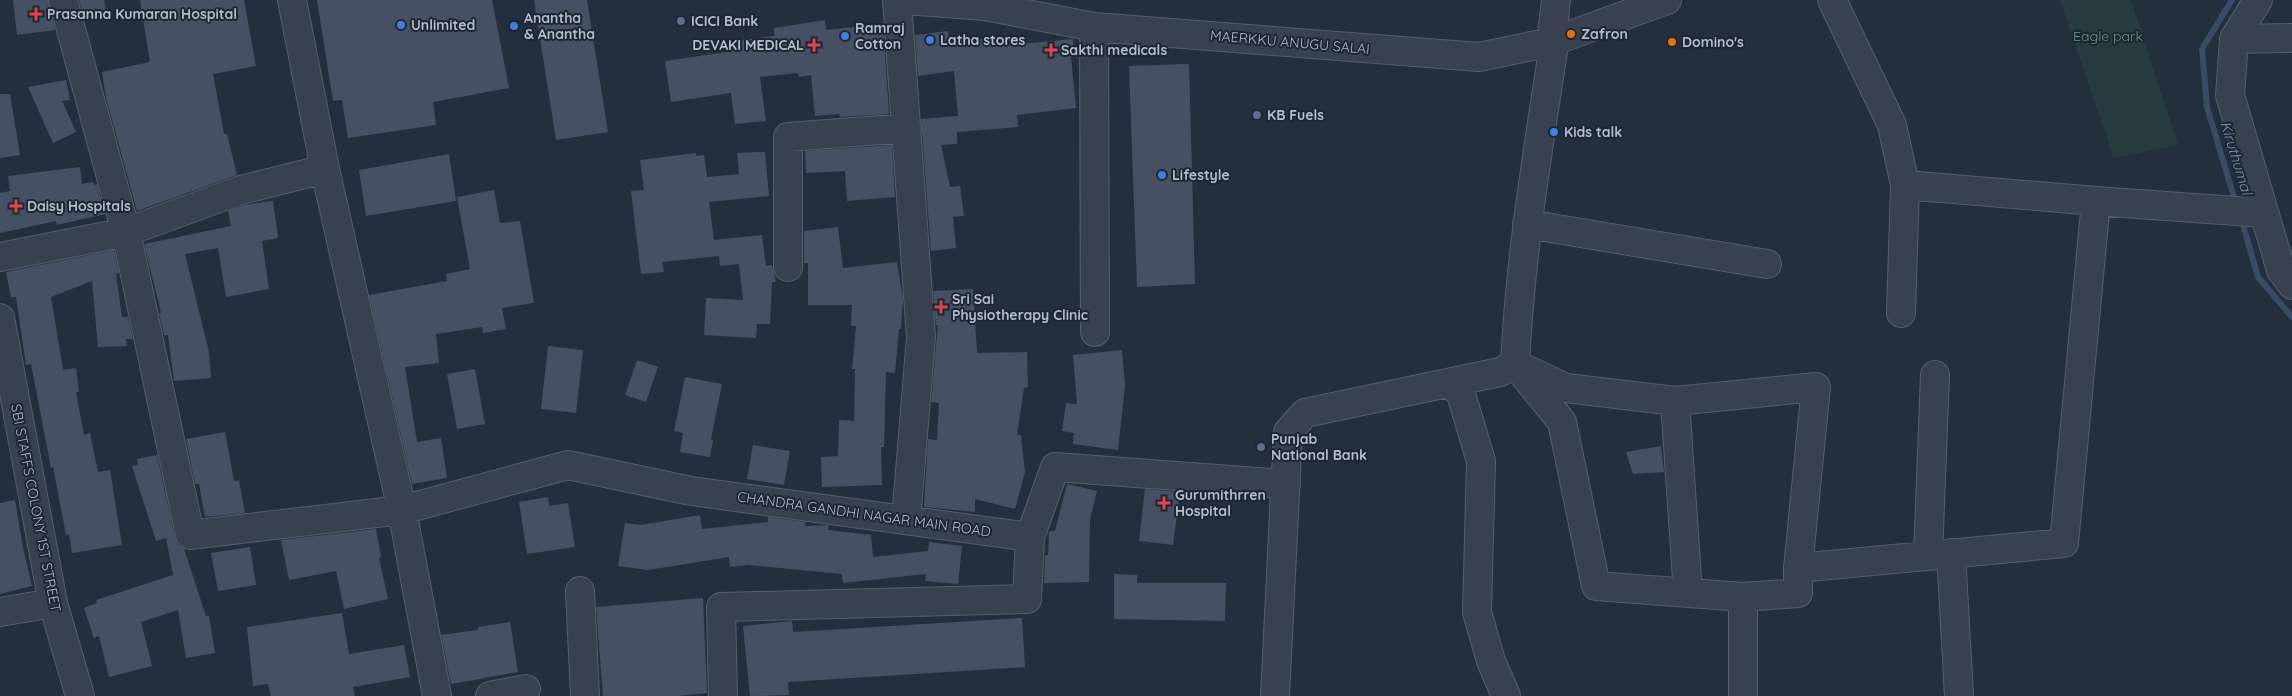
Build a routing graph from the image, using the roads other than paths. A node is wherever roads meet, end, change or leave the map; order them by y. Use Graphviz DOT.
graph roads {
  1 [pos="64,0"];
  2 [pos="292,0"];
  3 [pos="897,0"];
  4 [pos="906,0"];
  5 [pos="1556,0"];
  6 [pos="1666,0"];
  7 [pos="1832,0"];
  8 [pos="2258,0"];
  9 [pos="1094,27"];
  10 [pos="2292,38"];
  11 [pos="2234,39"];
  12 [pos="1551,42"];
  13 [pos="908,128"];
  14 [pos="325,169"];
  15 [pos="1905,185"];
  16 [pos="2096,201"];
  17 [pos="2264,213"];
  18 [pos="1527,224"];
  19 [pos="126,232"];
  20 [pos="2282,240"];
  21 [pos="0,257"];
  22 [pos="1767,264"];
  23 [pos="788,267"];
  24 [pos="2292,285"];
  25 [pos="1901,313"];
  26 [pos="0,318"];
  27 [pos="1095,332"];
  28 [pos="1515,364"];
  29 [pos="1935,375"];
  30 [pos="1449,383"];
  31 [pos="1675,400"];
  32 [pos="1286,484"];
  33 [pos="402,510"];
  34 [pos="906,520"];
  35 [pos="1030,537"];
  36 [pos="1939,555"];
  37 [pos="1798,568"];
  38 [pos="1687,579"];
  39 [pos="580,591"];
  40 [pos="1743,597"];
  41 [pos="53,603"];
  42 [pos="0,612"];
  43 [pos="526,689"];
  44 [pos="80,696"];
  45 [pos="437,696"];
  46 [pos="490,696"];
  47 [pos="586,696"];
  48 [pos="723,696"];
  49 [pos="1275,696"];
  50 [pos="1506,696"];
  51 [pos="1743,696"];
  52 [pos="1959,696"];
  1 -- 19 [label="street"];
  2 -- 14 [label="street"];
  3 -- 13 [label="street"];
  4 -- 9 [label="street, MAERKKU ANUGU SALAI"];
  5 -- 12 [label="street"];
  6 -- 12 [label="street, MAERKKU ANUGU SALAI"];
  7 -- 15 [label="street"];
  8 -- 11 [label="street"];
  9 -- 12 [label="street, MAERKKU ANUGU SALAI"];
  9 -- 27 [label="street"];
  10 -- 11 [label="street"];
  11 -- 17 [label="street"];
  12 -- 18 [label="street"];
  13 -- 23 [label="street"];
  13 -- 34 [label="street"];
  14 -- 19 [label="street"];
  14 -- 33 [label="street"];
  15 -- 16 [label="street"];
  15 -- 25 [label="street"];
  16 -- 17 [label="street"];
  16 -- 36 [label="street"];
  17 -- 20 [label="street"];
  18 -- 22 [label="street"];
  18 -- 28 [label="street"];
  19 -- 21 [label="street"];
  19 -- 33 [label="street, CHANDRA GANDHI NAGAR MAIN ROAD"];
  20 -- 24 [label="street"];
  26 -- 41 [label="street, SBI STAFFS COLONY 1ST STREET"];
  28 -- 30 [label="street"];
  28 -- 31 [label="street"];
  28 -- 40 [label="street"];
  29 -- 36 [label="street"];
  30 -- 32 [label="street"];
  30 -- 50 [label="street"];
  31 -- 37 [label="street"];
  31 -- 38 [label="street"];
  32 -- 35 [label="street"];
  32 -- 49 [label="street"];
  33 -- 34 [label="street, CHANDRA GANDHI NAGAR MAIN ROAD"];
  33 -- 45 [label="street"];
  34 -- 35 [label="street, CHANDRA GANDHI NAGAR MAIN ROAD"];
  35 -- 48 [label="street"];
  36 -- 37 [label="street"];
  36 -- 52 [label="street"];
  37 -- 40 [label="street"];
  39 -- 47 [label="street"];
  40 -- 51 [label="street"];
  41 -- 42 [label="street"];
  41 -- 44 [label="street, SBI STAFFS COLONY 1ST STREET"];
  43 -- 46 [label="street"];
}
